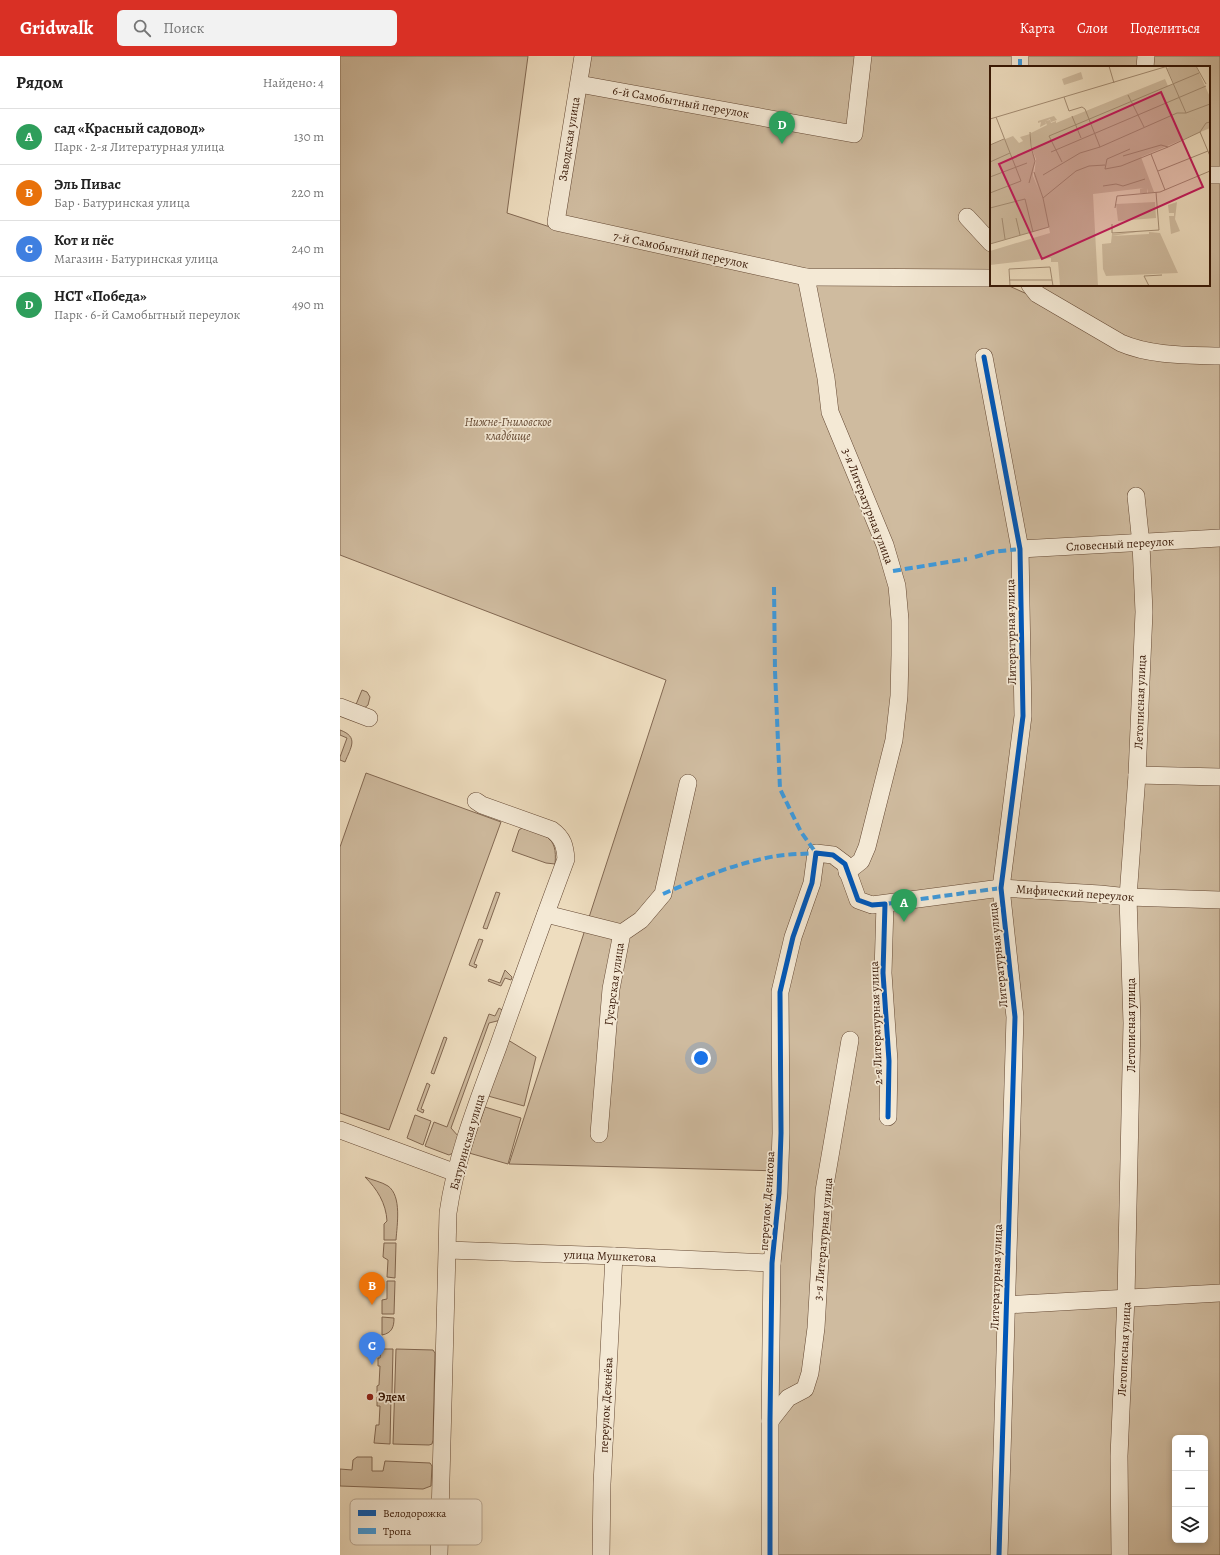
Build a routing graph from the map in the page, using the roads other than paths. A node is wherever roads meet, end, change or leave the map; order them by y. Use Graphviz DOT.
graph roads {
  1 [pos="583,56"];
  2 [pos="863,56"];
  3 [pos="1146,56"];
  4 [pos="1145,66"];
  5 [pos="579,84"];
  6 [pos="967,217"];
  7 [pos="556,222"];
  8 [pos="990,242"];
  9 [pos="806,277"];
  10 [pos="990,278"];
  11 [pos="1023,286"];
  12 [pos="1034,289"];
  13 [pos="1220,356"];
  14 [pos="984,357"];
  15 [pos="1136,496"];
  16 [pos="1220,538"];
  17 [pos="1141,544"];
  18 [pos="1020,550"];
  19 [pos="340,708"];
  20 [pos="369,718"];
  21 [pos="1137,775"];
  22 [pos="1220,777"];
  23 [pos="688,783"];
  24 [pos="476,801"];
  25 [pos="816,853"];
  26 [pos="847,872"];
  27 [pos="1001,888"];
  28 [pos="1128,897"];
  29 [pos="1220,900"];
  30 [pos="885,904"];
  31 [pos="546,914"];
  32 [pos="622,933"];
  33 [pos="850,1040"];
  34 [pos="888,1117"];
  35 [pos="340,1130"];
  36 [pos="599,1134"];
  37 [pos="456,1173"];
  38 [pos="448,1250"];
  39 [pos="614,1256"];
  40 [pos="772,1263"];
  41 [pos="1220,1293"];
  42 [pos="1126,1297"];
  43 [pos="1006,1305"];
  44 [pos="770,1421"];
  45 [pos="441,1499"];
  46 [pos="439,1545"];
  47 [pos="439,1555"];
  48 [pos="601,1555"];
  49 [pos="770,1555"];
  50 [pos="999,1555"];
  51 [pos="1120,1555"];
  1 -- 5 [label="street, Заводская улица"];
  2 -- 5 [label="street, 6-й Самобытный переулок"];
  3 -- 4 [label="street"];
  5 -- 7 [label="street, Заводская улица"];
  6 -- 8 [label="street"];
  7 -- 9 [label="street, 7-й Самобытный переулок"];
  9 -- 10 [label="street, 7-й Самобытный переулок"];
  9 -- 26 [label="street, 3-я Литературная улица"];
  11 -- 12 [label="street"];
  12 -- 13 [label="street"];
  14 -- 18 [label="street, Литературная улица"];
  15 -- 17 [label="street, Летописная улица"];
  16 -- 17 [label="street, Словесный переулок"];
  17 -- 18 [label="street, Словесный переулок"];
  17 -- 21 [label="street, Летописная улица"];
  18 -- 27 [label="street, Литературная улица"];
  19 -- 20 [label="street"];
  21 -- 22 [label="street"];
  21 -- 28 [label="street, Летописная улица"];
  23 -- 32 [label="street, Гусарская улица"];
  24 -- 31 [label="street, Батуринская улица"];
  25 -- 26 [label="street, Мифический переулок"];
  25 -- 40 [label="street, переулок Денисова"];
  26 -- 30 [label="street, Мифический переулок"];
  27 -- 28 [label="street, Мифический переулок"];
  27 -- 30 [label="street, Мифический переулок"];
  27 -- 43 [label="street, Литературная улица"];
  28 -- 29 [label="street, Мифический переулок"];
  28 -- 42 [label="street, Летописная улица"];
  30 -- 34 [label="street, 2-я Литературная улица"];
  31 -- 32 [label="street"];
  31 -- 37 [label="street, Батуринская улица"];
  32 -- 36 [label="street, Гусарская улица"];
  33 -- 44 [label="street, 3-я Литературная улица"];
  35 -- 37 [label="street"];
  37 -- 38 [label="street, Батуринская улица"];
  38 -- 39 [label="street, улица Мушкетова"];
  38 -- 45 [label="street, Батуринская улица"];
  39 -- 40 [label="street, улица Мушкетова"];
  39 -- 48 [label="street, переулок Дежнёва"];
  40 -- 44 [label="street, переулок Денисова"];
  41 -- 42 [label="street"];
  42 -- 43 [label="street"];
  42 -- 51 [label="street, Летописная улица"];
  43 -- 50 [label="street, Литературная улица"];
  44 -- 49 [label="street, переулок Денисова"];
  46 -- 47 [label="street, Батуринская улица"];
}
